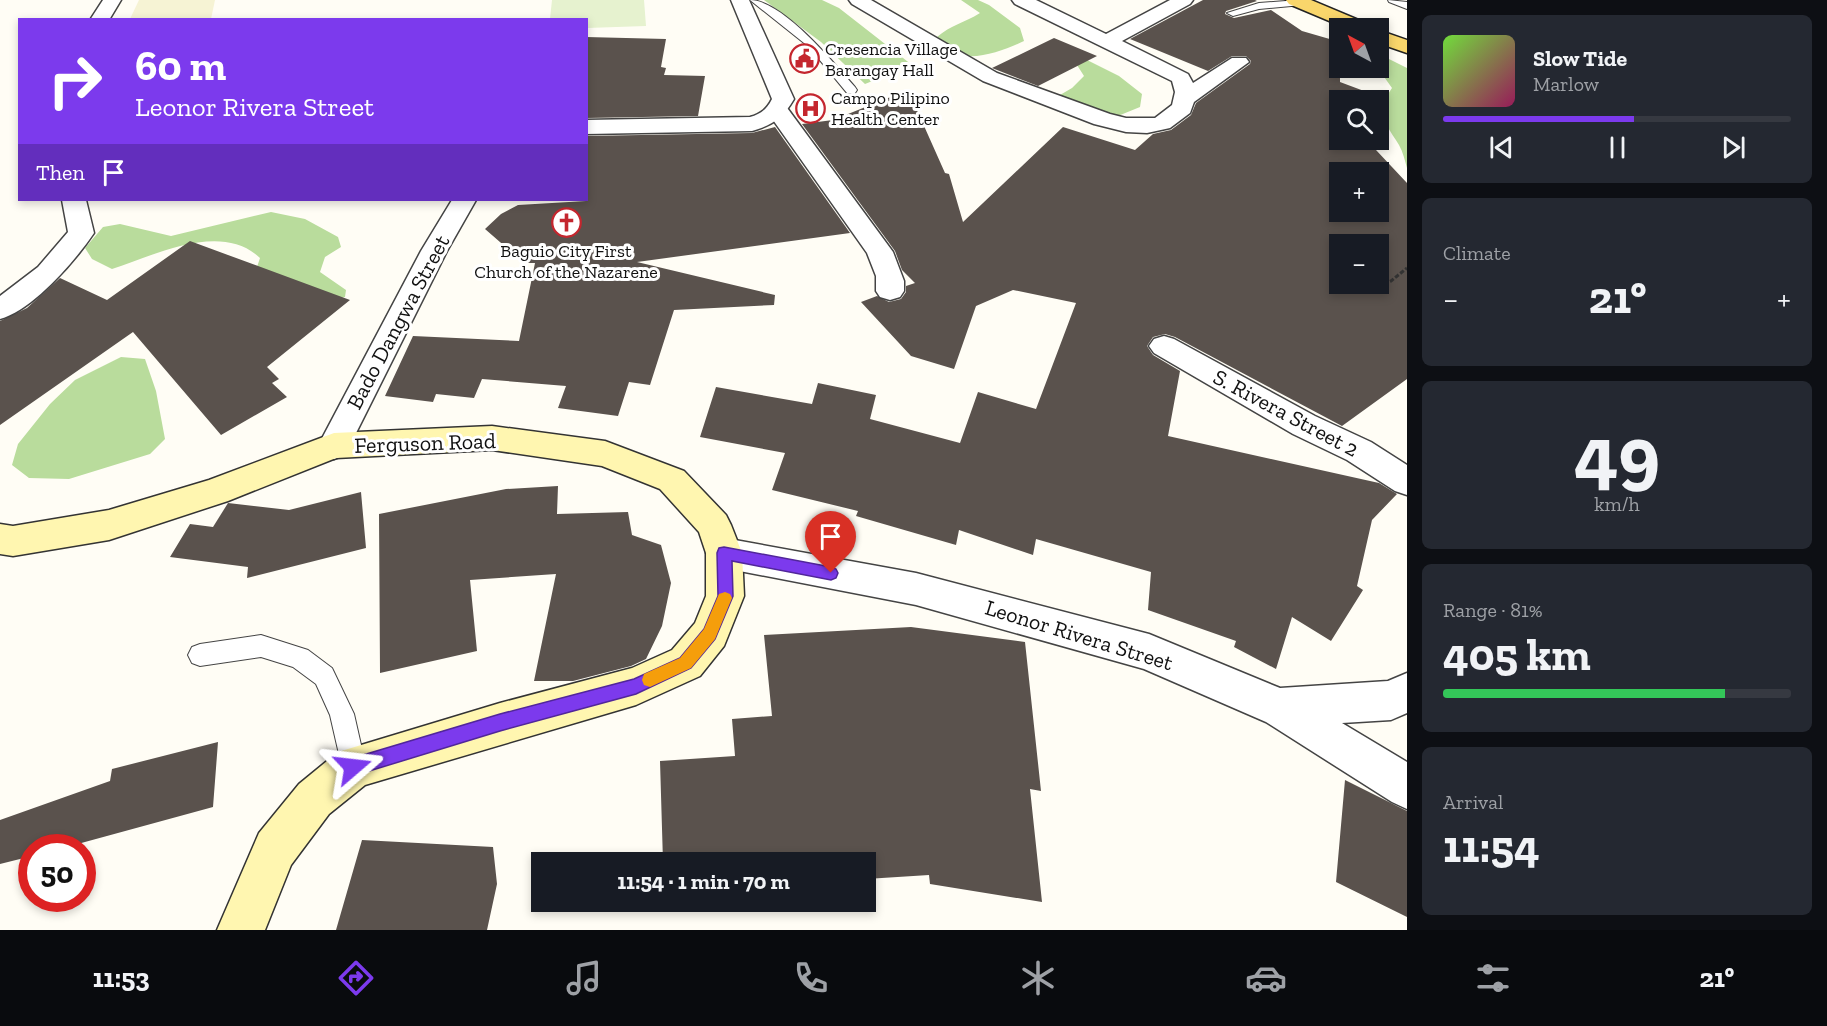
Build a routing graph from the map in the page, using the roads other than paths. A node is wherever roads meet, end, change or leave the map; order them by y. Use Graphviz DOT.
graph roads {
  1 [pos="112,0"];
  2 [pos="740,0"];
  3 [pos="755,0"];
  4 [pos="858,0"];
  5 [pos="1021,0"];
  6 [pos="1185,0"];
  7 [pos="1393,0"];
  8 [pos="1297,1"];
  9 [pos="1407,6"];
  10 [pos="1233,13"];
  11 [pos="100,18"];
  12 [pos="1337,18"];
  13 [pos="1389,40"];
  14 [pos="1106,42"];
  15 [pos="1407,47"];
  16 [pos="1239,63"];
  17 [pos="851,90"];
  18 [pos="1184,99"];
  19 [pos="777,110"];
  20 [pos="588,126"];
  21 [pos="74,201"];
  22 [pos="464,201"];
  23 [pos="890,291"];
  24 [pos="0,310"];
  25 [pos="1164,346"];
  26 [pos="334,446"];
  27 [pos="1407,482"];
  28 [pos="0,539"];
  29 [pos="724,553"];
  30 [pos="200,655"];
  31 [pos="1407,693"];
  32 [pos="1280,708"];
  33 [pos="353,767"];
  34 [pos="1407,787"];
  35 [pos="241,930"];
  1 -- 11 [label="street"];
  2 -- 19 [label="street"];
  3 -- 17 [label="lane"];
  4 -- 18 [label="street"];
  5 -- 14 [label="street"];
  6 -- 14 [label="street"];
  7 -- 9 [label="lane"];
  8 -- 10 [label="lane"];
  8 -- 12 [label="main road"];
  13 -- 15 [label="main road"];
  14 -- 18 [label="street"];
  16 -- 18 [label="street"];
  19 -- 20 [label="street"];
  19 -- 23 [label="street"];
  21 -- 24 [label="street"];
  22 -- 26 [label="street, Bado Dangwa Street"];
  25 -- 27 [label="street, S. Rivera Street 2"];
  26 -- 28 [label="main road, Ferguson Road"];
  26 -- 29 [label="main road, Ferguson Road"];
  29 -- 32 [label="street, Leonor Rivera Street"];
  29 -- 33 [label="main road, Ferguson Road"];
  30 -- 33 [label="lane"];
  31 -- 32 [label="street"];
  32 -- 34 [label="street, Leonor Rivera Street"];
  33 -- 35 [label="main road, Ferguson Road"];
}
